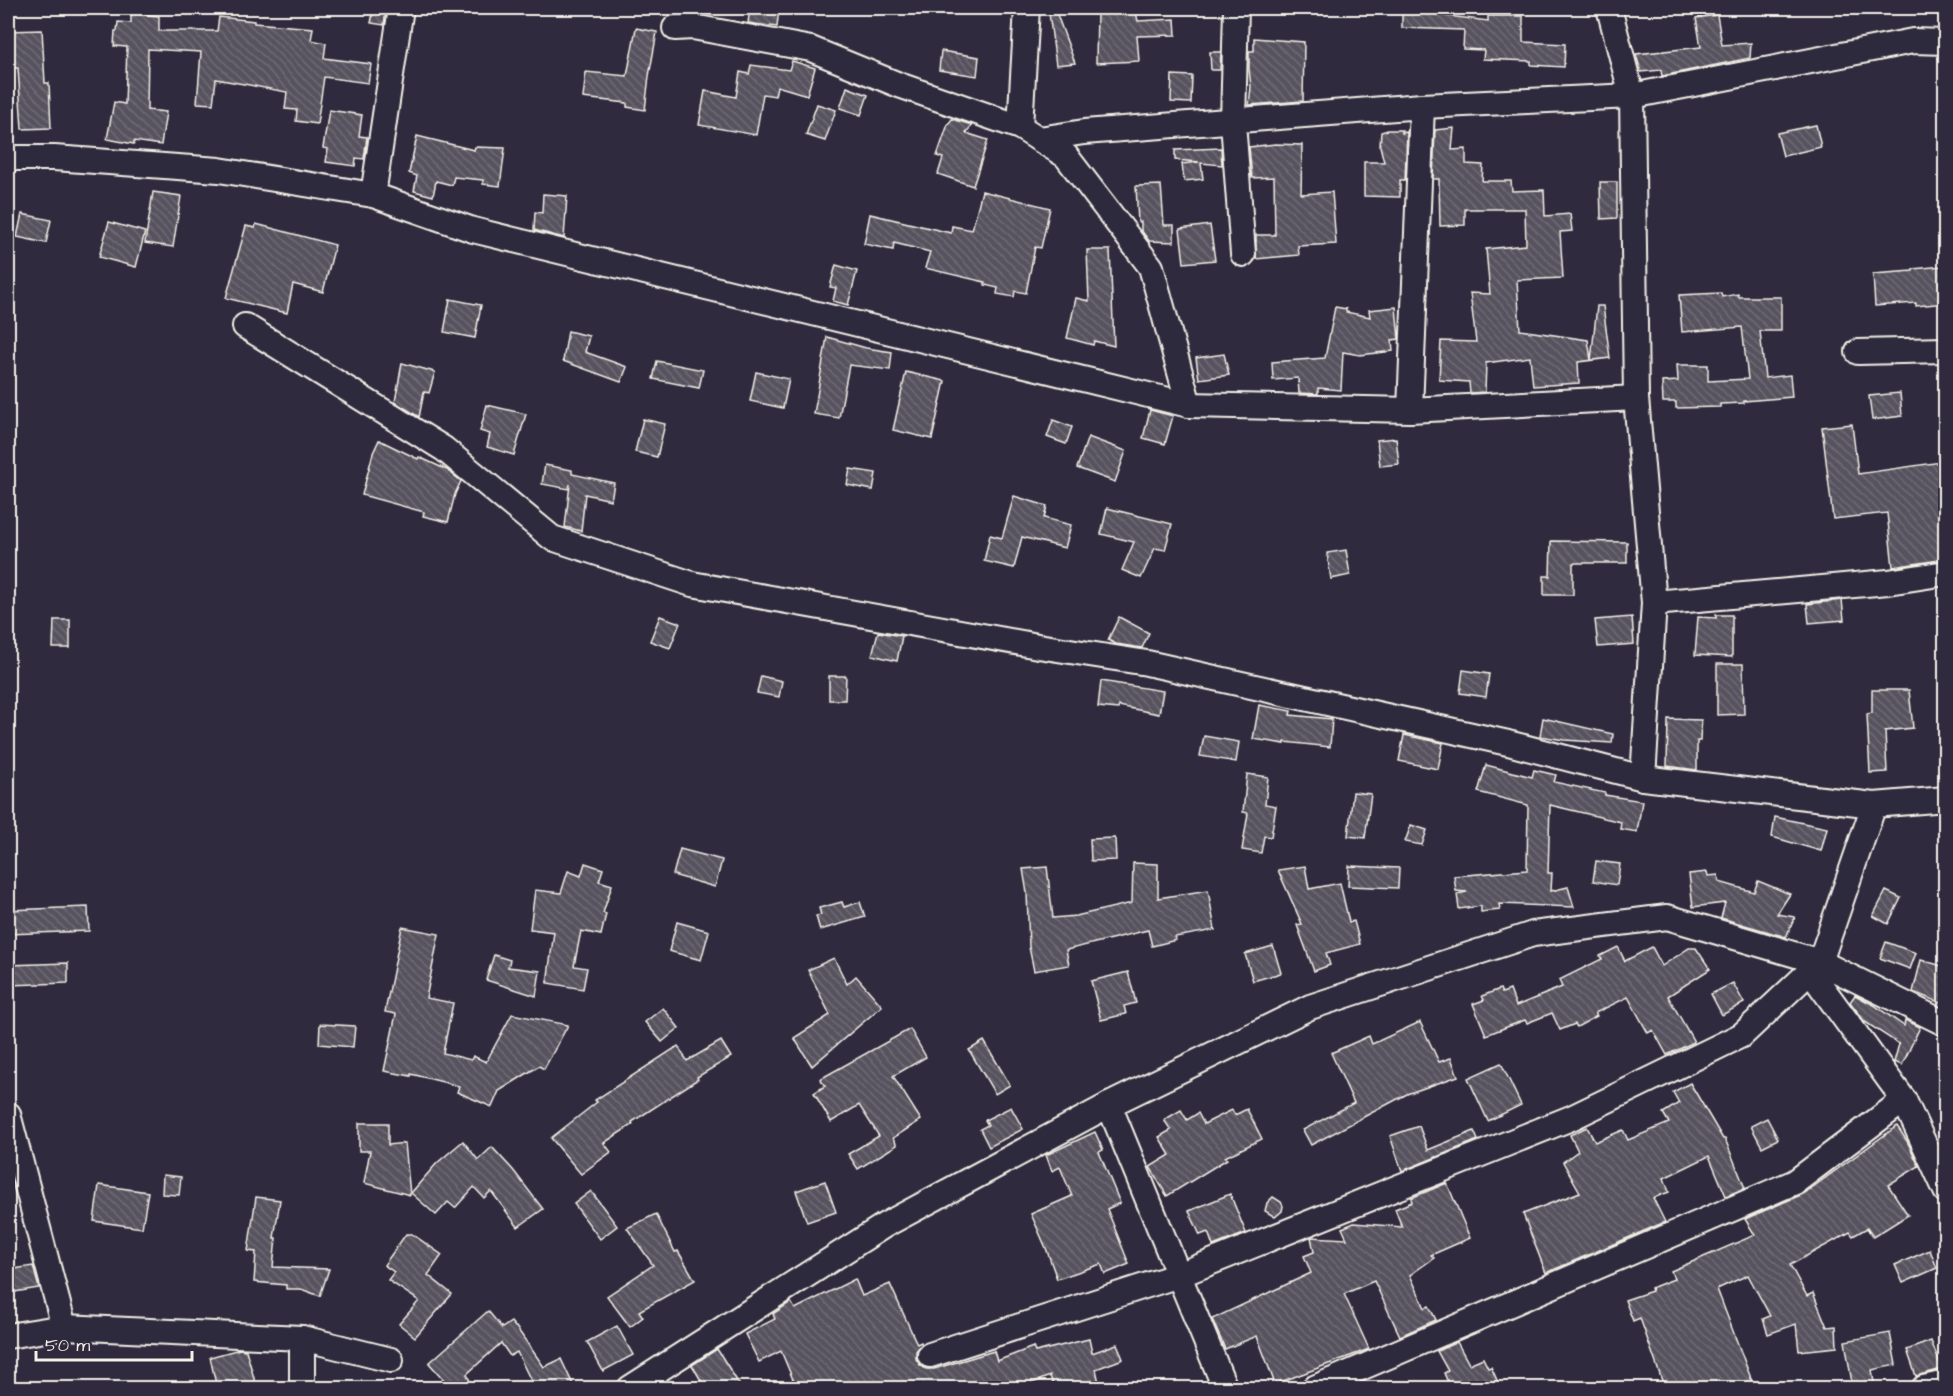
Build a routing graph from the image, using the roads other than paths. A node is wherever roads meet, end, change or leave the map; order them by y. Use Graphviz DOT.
graph roads {
  1 [pos="401,8"];
  2 [pos="1027,8"];
  3 [pos="1236,8"];
  4 [pos="1609,8"];
  5 [pos="675,28"];
  6 [pos="1946,42"];
  7 [pos="1632,96"];
  8 [pos="1422,106"];
  9 [pos="1233,122"];
  10 [pos="1029,133"];
  11 [pos="8,158"];
  12 [pos="373,195"];
  13 [pos="1243,254"];
  14 [pos="245,326"];
  15 [pos="1946,350"];
  16 [pos="1858,352"];
  17 [pos="1636,398"];
  18 [pos="1189,405"];
  19 [pos="1410,410"];
  20 [pos="1946,573"];
  21 [pos="1654,603"];
  22 [pos="1643,778"];
  23 [pos="1946,799"];
  24 [pos="1874,805"];
  25 [pos="1815,967"];
  26 [pos="1946,1024"];
  27 [pos="1904,1100"];
  28 [pos="1109,1106"];
  29 [pos="8,1114"];
  30 [pos="1946,1191"];
  31 [pos="1179,1275"];
  32 [pos="64,1327"];
  33 [pos="8,1336"];
  34 [pos="302,1338"];
  35 [pos="930,1355"];
  36 [pos="391,1360"];
  37 [pos="1946,1383"];
  38 [pos="302,1389"];
  39 [pos="630,1389"];
  40 [pos="1226,1389"];
  41 [pos="1314,1389"];
  42 [pos="1923,1389"];
  1 -- 12 [label="street"];
  2 -- 10 [label="street"];
  3 -- 9 [label="street"];
  4 -- 7 [label="street"];
  5 -- 10 [label="street"];
  6 -- 7 [label="street"];
  7 -- 8 [label="street"];
  7 -- 17 [label="street"];
  8 -- 9 [label="street"];
  8 -- 19 [label="street"];
  9 -- 10 [label="street"];
  9 -- 13 [label="street"];
  10 -- 18 [label="street"];
  11 -- 12 [label="street"];
  12 -- 18 [label="street"];
  14 -- 22 [label="street"];
  15 -- 16 [label="street"];
  17 -- 19 [label="street"];
  17 -- 21 [label="street"];
  18 -- 19 [label="street"];
  20 -- 21 [label="street"];
  21 -- 22 [label="street"];
  22 -- 24 [label="street"];
  23 -- 24 [label="street"];
  24 -- 25 [label="street"];
  25 -- 26 [label="street"];
  25 -- 27 [label="street"];
  25 -- 28 [label="street"];
  25 -- 31 [label="street"];
  27 -- 30 [label="street"];
  27 -- 41 [label="street"];
  28 -- 31 [label="street"];
  28 -- 39 [label="street"];
  29 -- 32 [label="street"];
  31 -- 35 [label="street"];
  31 -- 40 [label="street"];
  32 -- 33 [label="street"];
  32 -- 34 [label="street"];
  34 -- 36 [label="street"];
  34 -- 38 [label="street"];
  37 -- 42 [label="street"];
}
